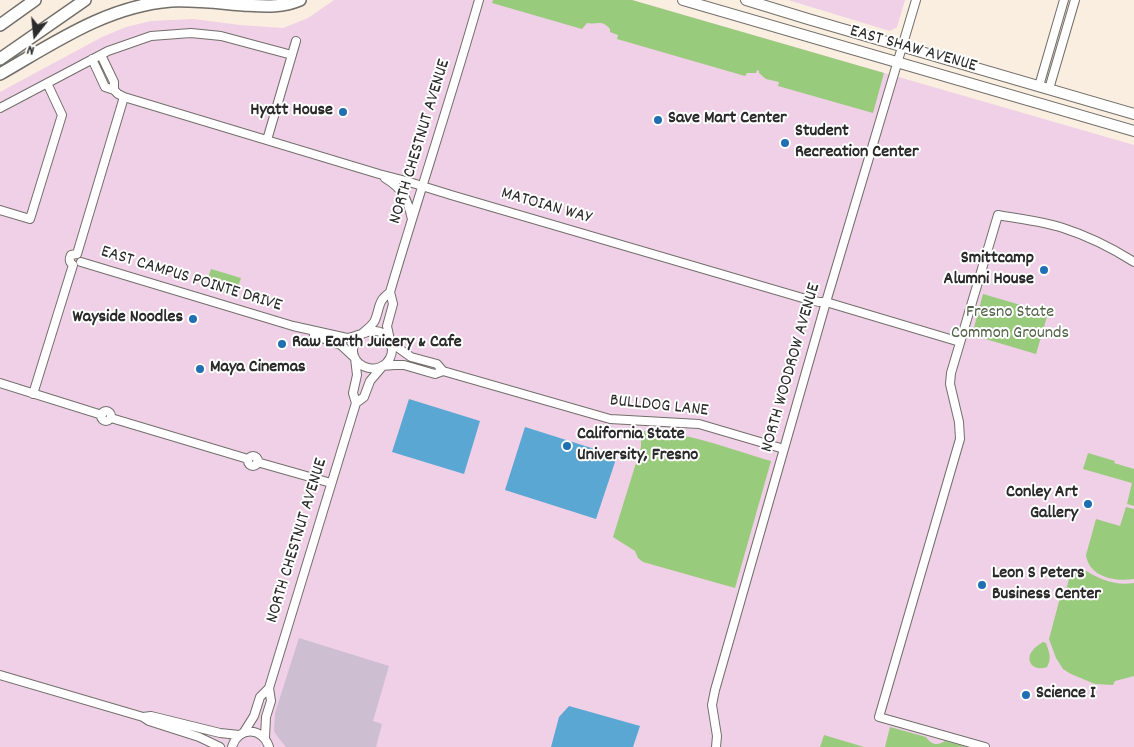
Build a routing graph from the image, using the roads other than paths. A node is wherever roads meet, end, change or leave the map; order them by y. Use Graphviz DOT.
graph roads {
  1 [pos="85,0"];
  2 [pos="300,0"];
  3 [pos="479,0"];
  4 [pos="683,0"];
  5 [pos="746,0"];
  6 [pos="916,0"];
  7 [pos="1064,0"];
  8 [pos="1075,0"];
  9 [pos="32,2"];
  10 [pos="0,25"];
  11 [pos="296,41"];
  12 [pos="903,47"];
  13 [pos="101,55"];
  14 [pos="292,55"];
  15 [pos="0,59"];
  16 [pos="92,59"];
  17 [pos="898,63"];
  18 [pos="0,74"];
  19 [pos="46,83"];
  20 [pos="1044,88"];
  21 [pos="114,90"];
  22 [pos="124,97"];
  23 [pos="0,108"];
  24 [pos="1134,114"];
  25 [pos="1134,131"];
  26 [pos="267,140"];
  27 [pos="379,174"];
  28 [pos="422,186"];
  29 [pos="0,210"];
  30 [pos="412,220"];
  31 [pos="1134,262"];
  32 [pos="77,263"];
  33 [pos="390,292"];
  34 [pos="826,302"];
  35 [pos="294,326"];
  36 [pos="361,334"];
  37 [pos="390,342"];
  38 [pos="960,342"];
  39 [pos="355,358"];
  40 [pos="382,366"];
  41 [pos="443,370"];
  42 [pos="0,383"];
  43 [pos="34,394"];
  44 [pos="356,403"];
  45 [pos="784,449"];
  46 [pos="332,483"];
  47 [pos="0,675"];
  48 [pos="269,688"];
  49 [pos="143,717"];
  50 [pos="241,734"];
  51 [pos="269,743"];
  52 [pos="220,747"];
  53 [pos="232,747"];
  54 [pos="716,747"];
  55 [pos="985,747"];
  1 -- 15 [label="highway"];
  2 -- 18 [label="highway"];
  3 -- 28 [label="street, NORTH CHESTNUT AVENUE"];
  4 -- 17 [label="main road, EAST SHAW AVENUE"];
  5 -- 12 [label="main road, EAST SHAW AVENUE"];
  6 -- 12 [label="street, NORTH WOODROW AVENUE"];
  7 -- 20 [label="street"];
  8 -- 20 [label="street"];
  9 -- 10 [label="highway"];
  11 -- 14 [label="street"];
  12 -- 17 [label="street, NORTH WOODROW AVENUE"];
  12 -- 20 [label="main road, EAST SHAW AVENUE"];
  13 -- 14 [label="street"];
  13 -- 16 [label="street"];
  13 -- 21 [label="street"];
  14 -- 26 [label="street"];
  16 -- 19 [label="street"];
  16 -- 21 [label="street, MATOIAN WAY"];
  17 -- 25 [label="main road, EAST SHAW AVENUE"];
  17 -- 34 [label="street, NORTH WOODROW AVENUE"];
  19 -- 23 [label="street"];
  19 -- 29 [label="street"];
  20 -- 24 [label="main road, EAST SHAW AVENUE"];
  21 -- 22 [label="street, MATOIAN WAY"];
  22 -- 26 [label="street, MATOIAN WAY"];
  22 -- 32 [label="street"];
  26 -- 27 [label="street, MATOIAN WAY"];
  27 -- 28 [label="street, MATOIAN WAY"];
  27 -- 30 [label="street"];
  28 -- 30 [label="street, NORTH CHESTNUT AVENUE"];
  28 -- 34 [label="street, MATOIAN WAY"];
  30 -- 33 [label="street, NORTH CHESTNUT AVENUE"];
  31 -- 38 [label="street"];
  32 -- 35 [label="street, EAST CAMPUS POINTE DRIVE"];
  32 -- 43 [label="street"];
  33 -- 36 [label="street, NORTH CHESTNUT AVENUE"];
  33 -- 37 [label="street, NORTH CHESTNUT AVENUE"];
  34 -- 38 [label="street, MATOIAN WAY"];
  34 -- 45 [label="street, NORTH WOODROW AVENUE"];
  35 -- 36 [label="street, EAST CAMPUS POINTE DRIVE"];
  35 -- 39 [label="street, EAST CAMPUS POINTE DRIVE"];
  36 -- 37 [label="street"];
  36 -- 39 [label="street"];
  37 -- 40 [label="street"];
  37 -- 41 [label="street, BULLDOG LANE"];
  38 -- 55 [label="street"];
  39 -- 40 [label="street"];
  39 -- 44 [label="street, NORTH CHESTNUT AVENUE"];
  40 -- 41 [label="street, BULLDOG LANE"];
  40 -- 44 [label="street, NORTH CHESTNUT AVENUE"];
  41 -- 45 [label="street, BULLDOG LANE"];
  42 -- 43 [label="street"];
  43 -- 46 [label="street"];
  44 -- 46 [label="street, NORTH CHESTNUT AVENUE"];
  45 -- 54 [label="street, NORTH WOODROW AVENUE"];
  46 -- 48 [label="street, NORTH CHESTNUT AVENUE"];
  47 -- 49 [label="street"];
  48 -- 50 [label="street, NORTH CHESTNUT AVENUE"];
  48 -- 51 [label="street, NORTH CHESTNUT AVENUE"];
  49 -- 50 [label="street"];
  49 -- 52 [label="street"];
  50 -- 51 [label="street"];
  50 -- 53 [label="street, NORTH CHESTNUT AVENUE"];
}
